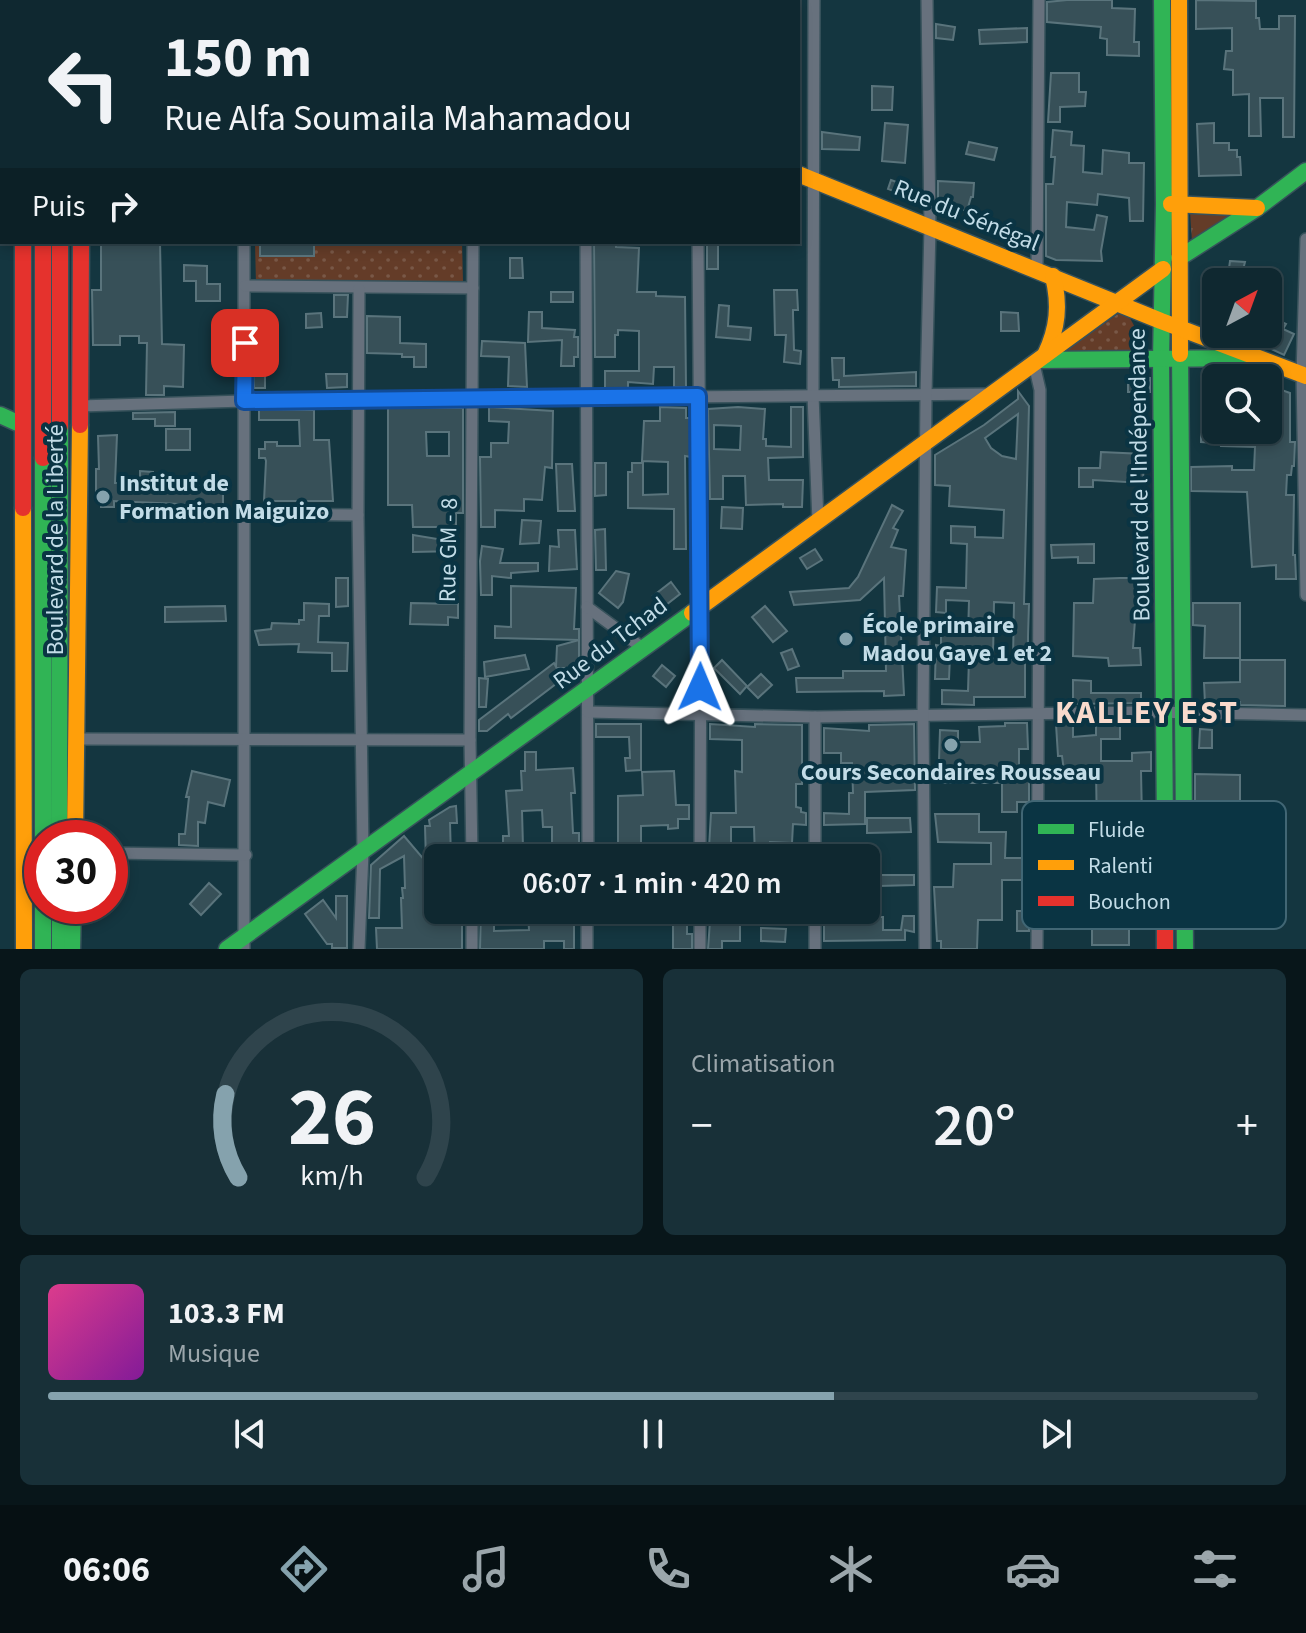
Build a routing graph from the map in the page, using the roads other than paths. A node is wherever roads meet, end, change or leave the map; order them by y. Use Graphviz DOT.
graph roads {
  1 [pos="814,0"];
  2 [pos="927,0"];
  3 [pos="1039,0"];
  4 [pos="1162,0"];
  5 [pos="1179,0"];
  6 [pos="1306,171"];
  7 [pos="805,177"];
  8 [pos="1172,204"];
  9 [pos="1257,208"];
  10 [pos="930,227"];
  11 [pos="1306,239"];
  12 [pos="23,244"];
  13 [pos="43,244"];
  14 [pos="60,244"];
  15 [pos="81,244"];
  16 [pos="244,244"];
  17 [pos="473,244"];
  18 [pos="586,244"];
  19 [pos="698,244"];
  20 [pos="1179,258"];
  21 [pos="1163,269"];
  22 [pos="1045,272"];
  23 [pos="1305,279"];
  24 [pos="245,286"];
  25 [pos="473,288"];
  26 [pos="359,289"];
  27 [pos="1118,302"];
  28 [pos="1161,321"];
  29 [pos="1180,328"];
  30 [pos="1259,358"];
  31 [pos="1180,359"];
  32 [pos="1039,360"];
  33 [pos="1161,360"];
  34 [pos="1304,375"];
  35 [pos="926,394"];
  36 [pos="992,394"];
  37 [pos="813,395"];
  38 [pos="698,396"];
  39 [pos="587,397"];
  40 [pos="358,399"];
  41 [pos="473,399"];
  42 [pos="244,401"];
  43 [pos="80,406"];
  44 [pos="0,415"];
  45 [pos="22,425"];
  46 [pos="927,442"];
  47 [pos="245,514"];
  48 [pos="358,515"];
  49 [pos="818,522"];
  50 [pos="1306,595"];
  51 [pos="701,604"];
  52 [pos="587,607"];
  53 [pos="644,649"];
  54 [pos="589,690"];
  55 [pos="588,712"];
  56 [pos="1165,712"];
  57 [pos="1182,713"];
  58 [pos="700,715"];
  59 [pos="1037,715"];
  60 [pos="1306,715"];
  61 [pos="923,716"];
  62 [pos="815,717"];
  63 [pos="77,739"];
  64 [pos="360,739"];
  65 [pos="246,740"];
  66 [pos="470,740"];
  67 [pos="473,773"];
  68 [pos="1037,801"];
  69 [pos="1165,801"];
  70 [pos="1183,801"];
  71 [pos="43,820"];
  72 [pos="59,820"];
  73 [pos="75,820"];
  74 [pos="472,844"];
  75 [pos="588,844"];
  76 [pos="700,844"];
  77 [pos="815,844"];
  78 [pos="363,852"];
  79 [pos="128,853"];
  80 [pos="246,855"];
  81 [pos="43,924"];
  82 [pos="60,924"];
  83 [pos="73,924"];
  84 [pos="472,924"];
  85 [pos="587,924"];
  86 [pos="700,924"];
  87 [pos="815,924"];
  88 [pos="1185,929"];
  89 [pos="244,943"];
  90 [pos="24,949"];
  91 [pos="43,949"];
  92 [pos="60,949"];
  93 [pos="72,949"];
  94 [pos="227,949"];
  95 [pos="359,949"];
  96 [pos="472,949"];
  97 [pos="587,949"];
  98 [pos="700,949"];
  99 [pos="815,949"];
  100 [pos="925,949"];
  101 [pos="1185,949"];
  1 -- 7 [label="street"];
  2 -- 10 [label="street"];
  3 -- 22 [label="street"];
  4 -- 8 [label="main road, Boulevard de l'Indépendance"];
  5 -- 8 [label="main road, Boulevard de l'Indépendance"];
  6 -- 9 [label="main road"];
  7 -- 10 [label="main road, Rue du Sénégal"];
  7 -- 37 [label="street"];
  8 -- 9 [label="main road"];
  8 -- 20 [label="main road, Boulevard de l'Indépendance"];
  8 -- 21 [label="main road, Boulevard de l'Indépendance"];
  9 -- 20 [label="main road"];
  10 -- 22 [label="main road, Rue du Sénégal"];
  10 -- 35 [label="street"];
  11 -- 23 [label="street"];
  12 -- 45 [label="main road, Boulevard de la Liberté"];
  13 -- 71 [label="main road, Boulevard de la Liberté"];
  14 -- 72 [label="main road, Boulevard de la Liberté"];
  15 -- 43 [label="main road, Boulevard de la Liberté"];
  16 -- 24 [label="street"];
  17 -- 25 [label="street, Rue GM - 8"];
  18 -- 39 [label="street"];
  19 -- 38 [label="street"];
  20 -- 29 [label="main road, Boulevard de l'Indépendance"];
  21 -- 27 [label="main road, Rue du Tchad"];
  21 -- 28 [label="main road, Boulevard de l'Indépendance"];
  22 -- 27 [label="main road, Rue du Sénégal"];
  22 -- 32 [label="main road"];
  23 -- 34 [label="street"];
  24 -- 26 [label="street"];
  24 -- 42 [label="street"];
  25 -- 26 [label="street"];
  25 -- 41 [label="street, Rue GM - 8"];
  26 -- 40 [label="street"];
  27 -- 28 [label="main road, Rue du Sénégal"];
  27 -- 32 [label="main road, Rue du Tchad"];
  28 -- 29 [label="main road, Rue du Sénégal"];
  28 -- 33 [label="main road, Boulevard de l'Indépendance"];
  29 -- 30 [label="main road, Rue du Sénégal"];
  29 -- 31 [label="main road, Boulevard de l'Indépendance"];
  30 -- 31 [label="main road"];
  30 -- 34 [label="main road, Rue du Sénégal"];
  31 -- 33 [label="main road"];
  31 -- 57 [label="main road, Boulevard de l'Indépendance"];
  32 -- 33 [label="main road"];
  32 -- 36 [label="main road, Rue du Tchad"];
  32 -- 59 [label="street"];
  33 -- 56 [label="main road, Boulevard de l'Indépendance"];
  34 -- 50 [label="street"];
  35 -- 36 [label="street"];
  35 -- 37 [label="street"];
  35 -- 46 [label="street"];
  36 -- 46 [label="main road, Rue du Tchad"];
  37 -- 38 [label="street"];
  37 -- 49 [label="street"];
  38 -- 39 [label="street"];
  38 -- 51 [label="street"];
  39 -- 41 [label="street"];
  39 -- 52 [label="street"];
  40 -- 41 [label="street"];
  40 -- 42 [label="street"];
  40 -- 48 [label="street"];
  41 -- 66 [label="street, Rue GM - 8"];
  42 -- 43 [label="street"];
  42 -- 47 [label="street"];
  43 -- 63 [label="main road, Boulevard de la Liberté"];
  44 -- 45 [label="main road"];
  45 -- 90 [label="main road, Boulevard de la Liberté"];
  46 -- 49 [label="main road, Rue du Tchad"];
  46 -- 61 [label="street"];
  47 -- 48 [label="street"];
  47 -- 65 [label="street"];
  48 -- 64 [label="street"];
  49 -- 51 [label="main road, Rue du Tchad"];
  51 -- 53 [label="main road, Rue du Tchad"];
  51 -- 58 [label="street"];
  52 -- 53 [label="street"];
  52 -- 54 [label="street"];
  53 -- 54 [label="main road, Rue du Tchad"];
  54 -- 55 [label="street"];
  54 -- 67 [label="main road, Rue du Tchad"];
  55 -- 58 [label="street"];
  55 -- 75 [label="street"];
  56 -- 57 [label="street"];
  56 -- 59 [label="street"];
  56 -- 69 [label="main road, Boulevard de l'Indépendance"];
  57 -- 60 [label="street"];
  57 -- 70 [label="main road, Boulevard de l'Indépendance"];
  58 -- 62 [label="street"];
  58 -- 76 [label="street"];
  59 -- 61 [label="street"];
  59 -- 68 [label="street"];
  61 -- 62 [label="street"];
  61 -- 100 [label="street"];
  62 -- 77 [label="street"];
  63 -- 65 [label="street"];
  63 -- 73 [label="main road, Boulevard de la Liberté"];
  64 -- 65 [label="street"];
  64 -- 66 [label="street"];
  64 -- 78 [label="street"];
  65 -- 80 [label="street"];
  66 -- 67 [label="street, Rue GM - 8"];
  67 -- 74 [label="street, Rue GM - 8"];
  67 -- 78 [label="main road, Rue du Tchad"];
  78 -- 89 [label="main road, Rue du Tchad"];
  78 -- 95 [label="street"];
  79 -- 80 [label="street"];
  80 -- 89 [label="street"];
  81 -- 91 [label="main road"];
  82 -- 92 [label="main road"];
  83 -- 93 [label="main road"];
  84 -- 96 [label="street"];
  85 -- 97 [label="street"];
  86 -- 98 [label="street"];
  87 -- 99 [label="street"];
  88 -- 101 [label="main road, Boulevard de l'Indépendance"];
  89 -- 94 [label="main road, Rue du Tchad"];
}
